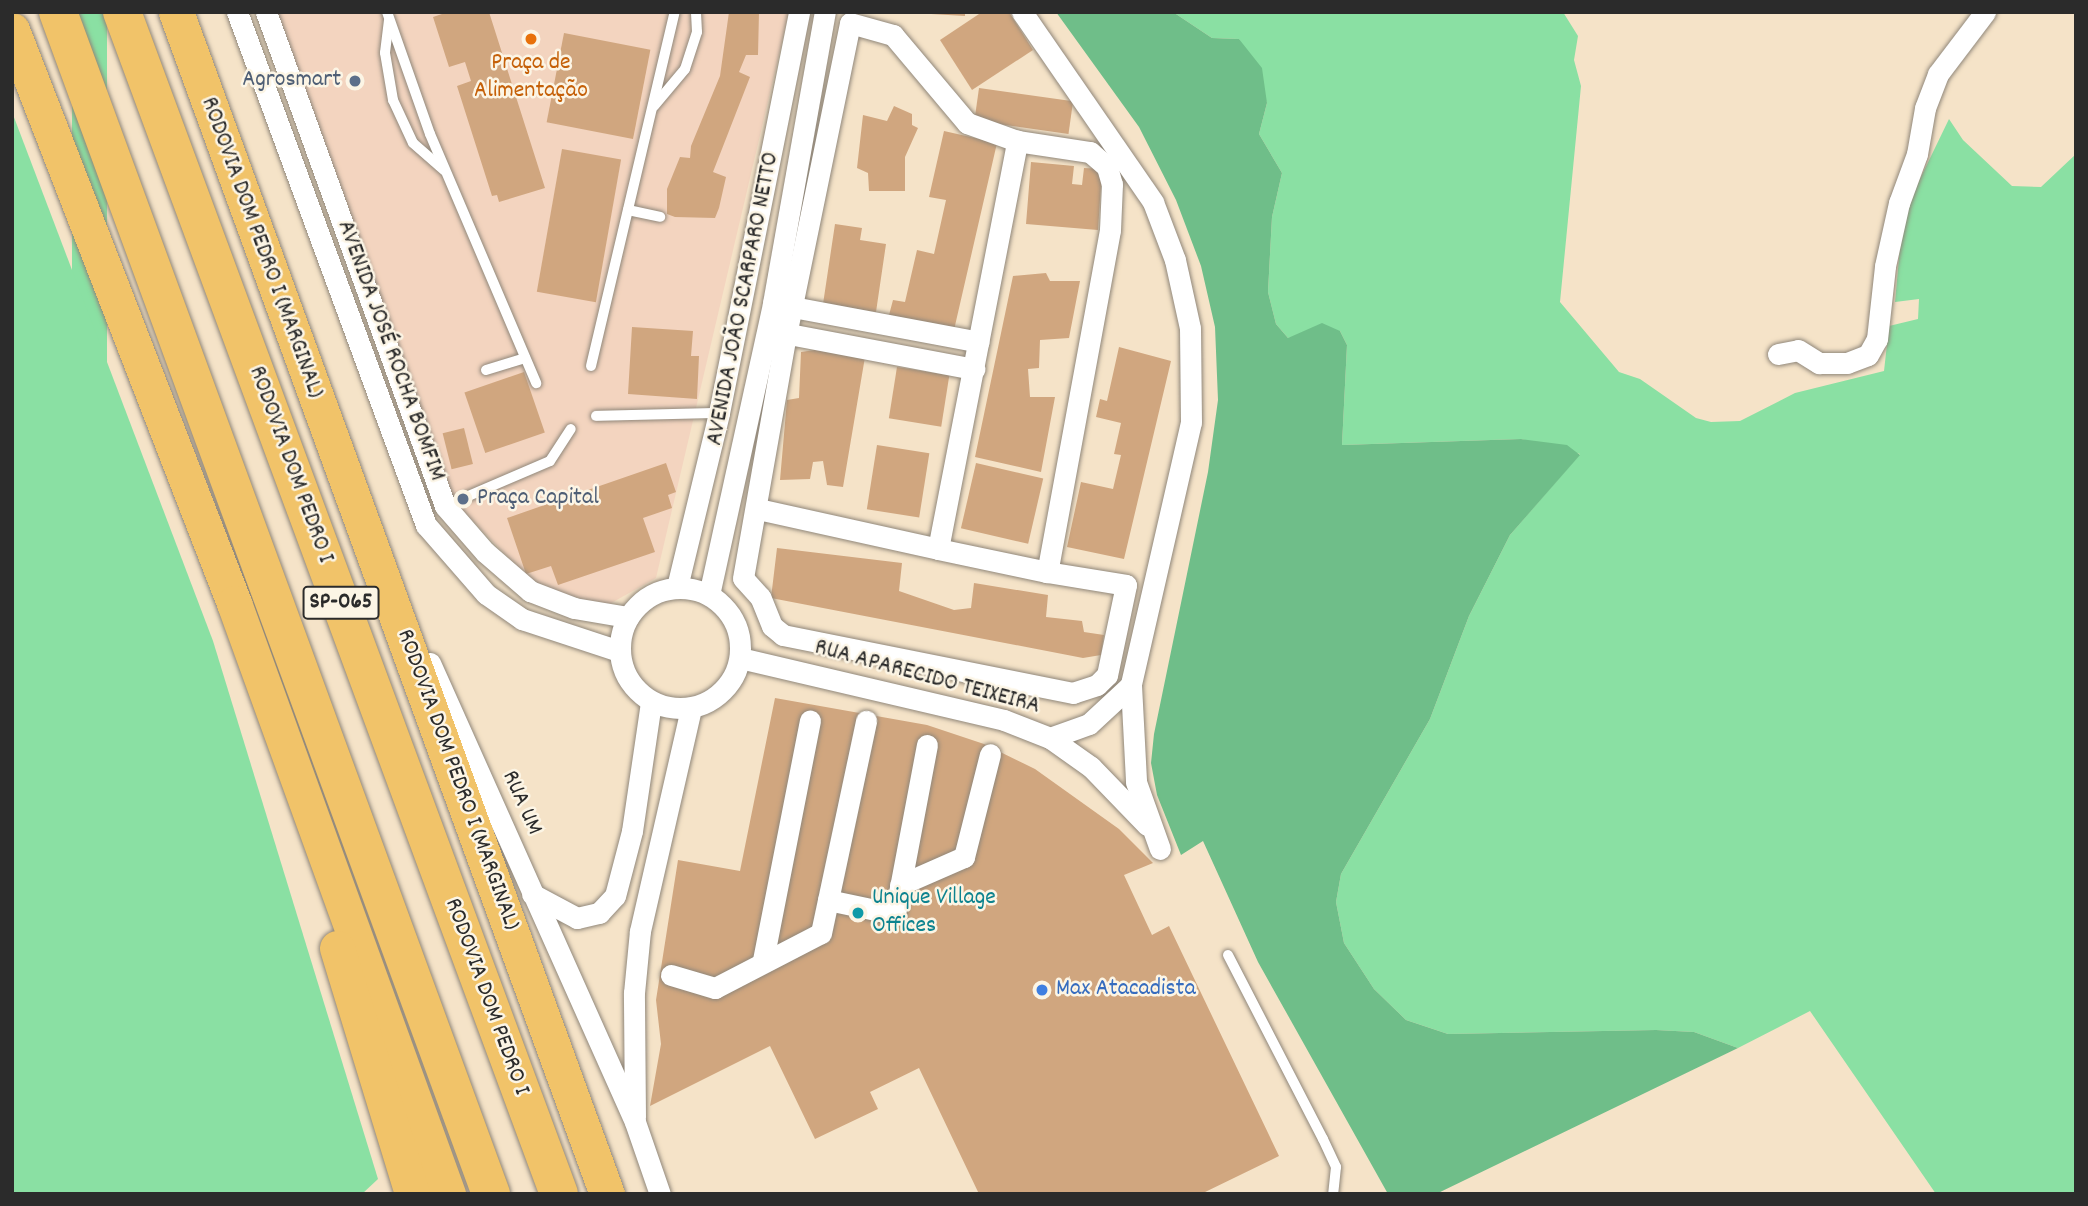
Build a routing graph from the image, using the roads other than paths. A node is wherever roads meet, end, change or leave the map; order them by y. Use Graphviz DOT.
graph roads {
  1 [pos="40,12"];
  2 [pos="58,12"];
  3 [pos="122,12"];
  4 [pos="176,12"];
  5 [pos="237,12"];
  6 [pos="266,12"];
  7 [pos="675,12"];
  8 [pos="696,12"];
  9 [pos="799,12"];
  10 [pos="825,12"];
  11 [pos="1022,12"];
  12 [pos="1985,12"];
  13 [pos="388,15"];
  14 [pos="12,30"];
  15 [pos="652,108"];
  16 [pos="1017,141"];
  17 [pos="113,160"];
  18 [pos="446,171"];
  19 [pos="628,210"];
  20 [pos="660,217"];
  21 [pos="783,305"];
  22 [pos="777,332"];
  23 [pos="979,342"];
  24 [pos="1778,354"];
  25 [pos="525,358"];
  26 [pos="591,366"];
  27 [pos="974,369"];
  28 [pos="486,370"];
  29 [pos="536,383"];
  30 [pos="719,413"];
  31 [pos="596,416"];
  32 [pos="571,429"];
  33 [pos="329,435"];
  34 [pos="445,506"];
  35 [pos="758,509"];
  36 [pos="938,549"];
  37 [pos="1047,572"];
  38 [pos="677,587"];
  39 [pos="709,595"];
  40 [pos="234,603"];
  41 [pos="628,617"];
  42 [pos="619,651"];
  43 [pos="740,658"];
  44 [pos="1131,685"];
  45 [pos="651,702"];
  46 [pos="691,708"];
  47 [pos="810,721"];
  48 [pos="866,721"];
  49 [pos="1050,738"];
  50 [pos="927,745"];
  51 [pos="990,754"];
  52 [pos="900,885"];
  53 [pos="532,894"];
  54 [pos="828,900"];
  55 [pos="1228,955"];
  56 [pos="764,960"];
  57 [pos="671,975"];
  58 [pos="635,1122"];
  59 [pos="412,1194"];
  60 [pos="448,1194"];
  61 [pos="491,1194"];
  62 [pos="559,1194"];
  63 [pos="607,1194"];
  64 [pos="660,1194"];
  65 [pos="1333,1194"];
  1 -- 17 [label="highway"];
  2 -- 17 [label="highway, SP-065"];
  3 -- 62 [label="highway, RODOVIA DOM PEDRO I / SP-065"];
  4 -- 33 [label="highway, RODOVIA DOM PEDRO I (MARGINAL) / SP-065"];
  5 -- 42 [label="street, AVENIDA JOSÉ ROCHA BOMFIM"];
  6 -- 34 [label="street, AVENIDA JOSÉ ROCHA BOMFIM"];
  7 -- 15 [label="lane"];
  8 -- 15 [label="lane"];
  9 -- 30 [label="street, AVENIDA JOÃO SCARPARO NETTO"];
  10 -- 21 [label="street, AVENIDA JOÃO SCARPARO NETTO"];
  11 -- 44 [label="street"];
  12 -- 24 [label="street"];
  13 -- 18 [label="lane"];
  13 -- 18 [label="lane"];
  14 -- 40 [label="highway"];
  15 -- 19 [label="lane"];
  16 -- 21 [label="street"];
  16 -- 23 [label="street"];
  16 -- 37 [label="street"];
  17 -- 61 [label="highway, SP-065"];
  18 -- 25 [label="lane"];
  19 -- 20 [label="lane"];
  19 -- 26 [label="lane"];
  21 -- 22 [label="street, AVENIDA JOÃO SCARPARO NETTO"];
  21 -- 23 [label="street"];
  22 -- 27 [label="street"];
  22 -- 35 [label="street"];
  22 -- 39 [label="street, AVENIDA JOÃO SCARPARO NETTO"];
  23 -- 27 [label="street"];
  25 -- 28 [label="lane"];
  25 -- 29 [label="lane"];
  27 -- 36 [label="street"];
  30 -- 31 [label="lane"];
  30 -- 38 [label="street, AVENIDA JOÃO SCARPARO NETTO"];
  32 -- 34 [label="lane"];
  33 -- 53 [label="street, RUA UM"];
  33 -- 63 [label="highway, RODOVIA DOM PEDRO I (MARGINAL) / SP-065"];
  34 -- 41 [label="street, AVENIDA JOSÉ ROCHA BOMFIM"];
  35 -- 36 [label="street"];
  35 -- 37 [label="street"];
  36 -- 37 [label="street"];
  38 -- 39 [label="street"];
  38 -- 41 [label="street"];
  39 -- 43 [label="street"];
  40 -- 59 [label="highway"];
  40 -- 60 [label="highway"];
  41 -- 42 [label="street"];
  42 -- 45 [label="street"];
  43 -- 46 [label="street"];
  43 -- 49 [label="street, RUA APARECIDO TEIXEIRA"];
  44 -- 49 [label="street"];
  44 -- 49 [label="street, RUA APARECIDO TEIXEIRA"];
  45 -- 46 [label="street"];
  45 -- 53 [label="street"];
  46 -- 58 [label="street"];
  47 -- 56 [label="street"];
  48 -- 54 [label="street"];
  50 -- 52 [label="street"];
  51 -- 52 [label="street"];
  52 -- 54 [label="street"];
  53 -- 58 [label="street, RUA UM"];
  54 -- 56 [label="street"];
  55 -- 65 [label="lane"];
  56 -- 57 [label="street"];
  58 -- 64 [label="street, RUA UM"];
}
